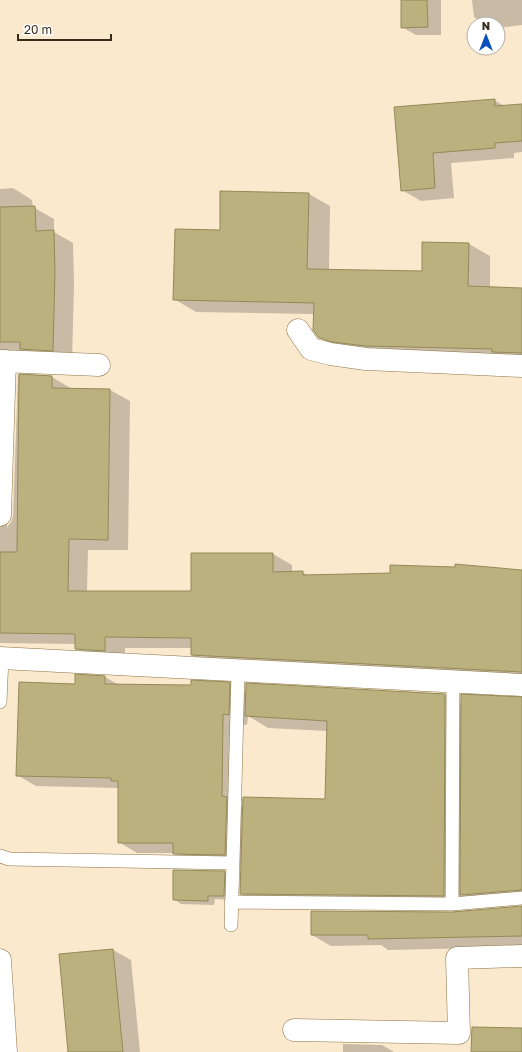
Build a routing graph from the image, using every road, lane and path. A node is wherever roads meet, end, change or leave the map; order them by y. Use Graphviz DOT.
graph roads {
  1 [pos="298,330"];
  2 [pos="2,361"];
  3 [pos="99,365"];
  4 [pos="522,366"];
  5 [pos="0,515"];
  6 [pos="1,658"];
  7 [pos="238,671"];
  8 [pos="453,681"];
  9 [pos="522,685"];
  10 [pos="0,702"];
  11 [pos="0,856"];
  12 [pos="233,863"];
  13 [pos="522,898"];
  14 [pos="231,902"];
  15 [pos="452,904"];
  16 [pos="231,925"];
  17 [pos="522,956"];
  18 [pos="0,960"];
  19 [pos="294,1030"];
  20 [pos="6,1052"];
  1 -- 4 [label="street"];
  2 -- 3 [label="street"];
  2 -- 5 [label="street"];
  6 -- 7 [label="street"];
  6 -- 10 [label="lane"];
  7 -- 8 [label="street"];
  7 -- 12 [label="lane"];
  8 -- 9 [label="street"];
  8 -- 15 [label="lane"];
  11 -- 12 [label="lane"];
  12 -- 14 [label="lane"];
  13 -- 15 [label="lane"];
  14 -- 15 [label="lane"];
  14 -- 16 [label="lane"];
  17 -- 19 [label="street"];
  18 -- 20 [label="street"];
}
